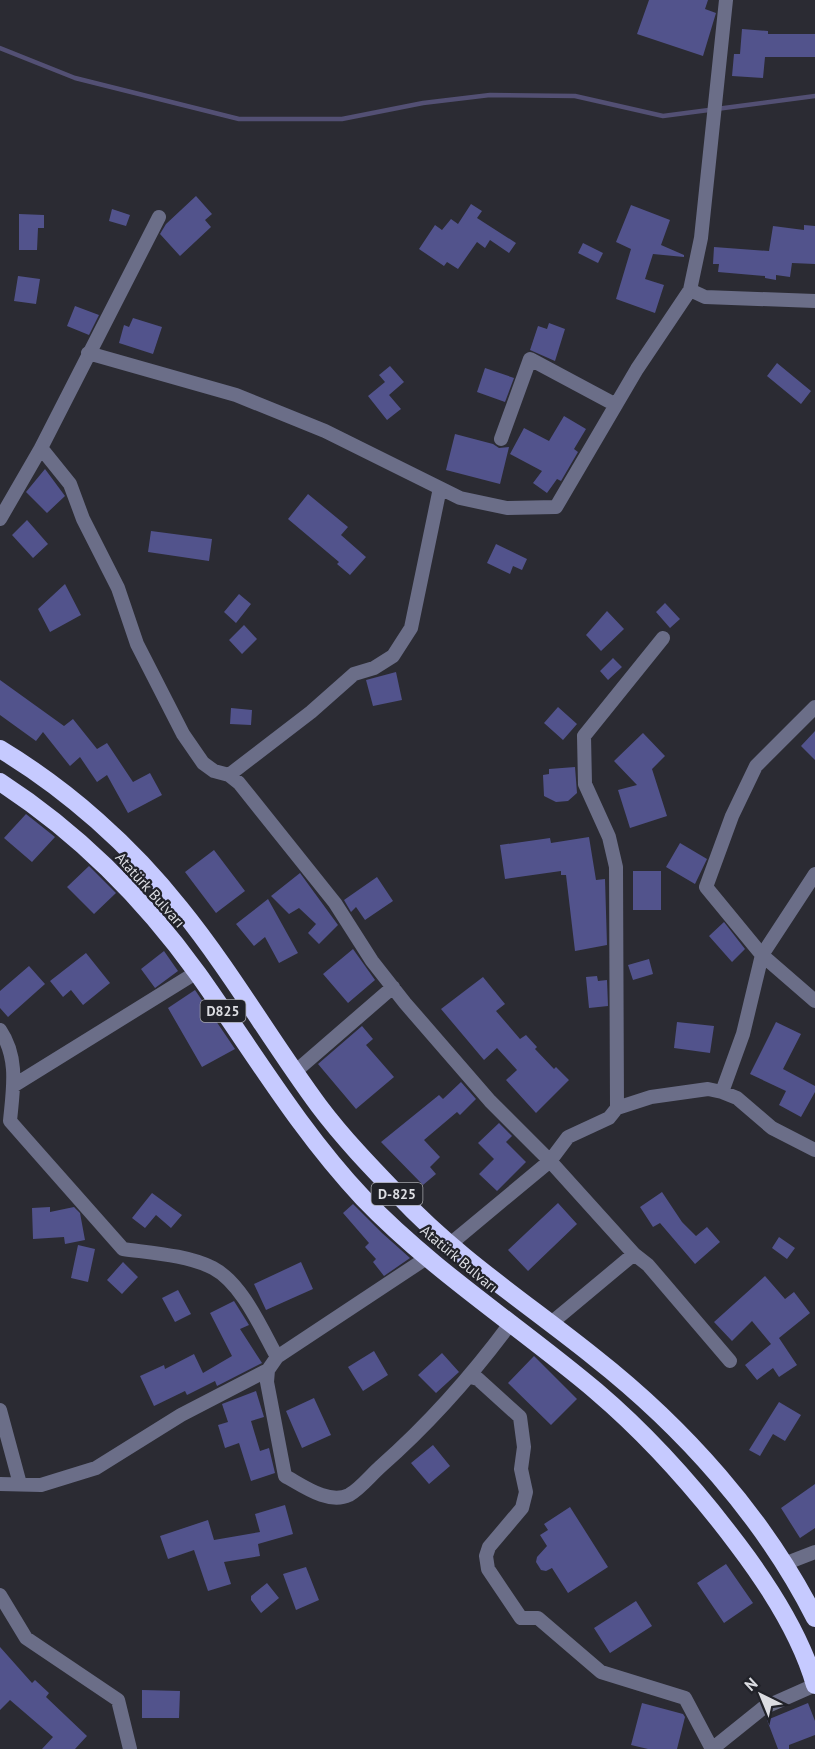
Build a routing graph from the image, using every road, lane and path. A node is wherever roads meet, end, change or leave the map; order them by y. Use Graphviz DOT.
graph roads {
  1 [pos="726,0"];
  2 [pos="159,217"];
  3 [pos="690,290"];
  4 [pos="815,301"];
  5 [pos="88,353"];
  6 [pos="616,405"];
  7 [pos="501,439"];
  8 [pos="41,448"];
  9 [pos="440,488"];
  10 [pos="0,519"];
  11 [pos="663,638"];
  12 [pos="815,707"];
  13 [pos="0,749"];
  14 [pos="229,775"];
  15 [pos="0,782"];
  16 [pos="815,874"];
  17 [pos="762,954"];
  18 [pos="197,972"];
  19 [pos="393,987"];
  20 [pos="815,1001"];
  21 [pos="0,1030"];
  22 [pos="296,1071"];
  23 [pos="13,1086"];
  24 [pos="722,1092"];
  25 [pos="617,1108"];
  26 [pos="815,1150"];
  27 [pos="550,1161"];
  28 [pos="449,1245"];
  29 [pos="634,1254"];
  30 [pos="428,1257"];
  31 [pos="510,1324"];
  32 [pos="550,1324"];
  33 [pos="277,1357"];
  34 [pos="730,1361"];
  35 [pos="268,1370"];
  36 [pos="471,1377"];
  37 [pos="0,1410"];
  38 [pos="0,1484"];
  39 [pos="20,1484"];
  40 [pos="815,1552"];
  41 [pos="784,1564"];
  42 [pos="0,1595"];
  43 [pos="815,1618"];
  44 [pos="815,1685"];
  45 [pos="130,1749"];
  46 [pos="712,1749"];
  1 -- 3 [label="street"];
  2 -- 5 [label="street"];
  3 -- 4 [label="street"];
  3 -- 6 [label="street"];
  5 -- 8 [label="street"];
  5 -- 9 [label="street"];
  6 -- 7 [label="street"];
  6 -- 9 [label="street"];
  8 -- 10 [label="street"];
  8 -- 14 [label="street"];
  9 -- 14 [label="street"];
  11 -- 25 [label="street"];
  12 -- 17 [label="street"];
  13 -- 22 [label="highway, Atatürk Bulvarı / D-825"];
  14 -- 19 [label="street"];
  15 -- 18 [label="highway, Atatürk Bulvarı / D825"];
  16 -- 17 [label="street"];
  17 -- 20 [label="street"];
  17 -- 24 [label="street"];
  18 -- 23 [label="street"];
  18 -- 30 [label="highway, Atatürk Bulvarı / D825"];
  19 -- 22 [label="street"];
  19 -- 27 [label="street"];
  21 -- 23 [label="street"];
  22 -- 28 [label="highway, Atatürk Bulvarı / D-825"];
  23 -- 33 [label="street"];
  24 -- 25 [label="street"];
  24 -- 26 [label="street"];
  25 -- 27 [label="street"];
  27 -- 28 [label="street"];
  27 -- 29 [label="street"];
  28 -- 30 [label="highway"];
  28 -- 32 [label="highway, Atatürk Bulvarı / D-825"];
  29 -- 32 [label="street"];
  29 -- 34 [label="street"];
  30 -- 31 [label="highway, Atatürk Bulvarı"];
  30 -- 33 [label="street"];
  31 -- 36 [label="street"];
  31 -- 44 [label="highway, Atatürk Bulvarı"];
  32 -- 41 [label="highway, Atatürk Bulvarı / D-825"];
  33 -- 35 [label="street"];
  35 -- 36 [label="street"];
  35 -- 39 [label="street"];
  36 -- 46 [label="street"];
  37 -- 39 [label="street"];
  38 -- 39 [label="street"];
  40 -- 41 [label="street"];
  41 -- 43 [label="highway, Atatürk Bulvarı / D-825"];
  42 -- 45 [label="street"];
  44 -- 46 [label="street"];
}
